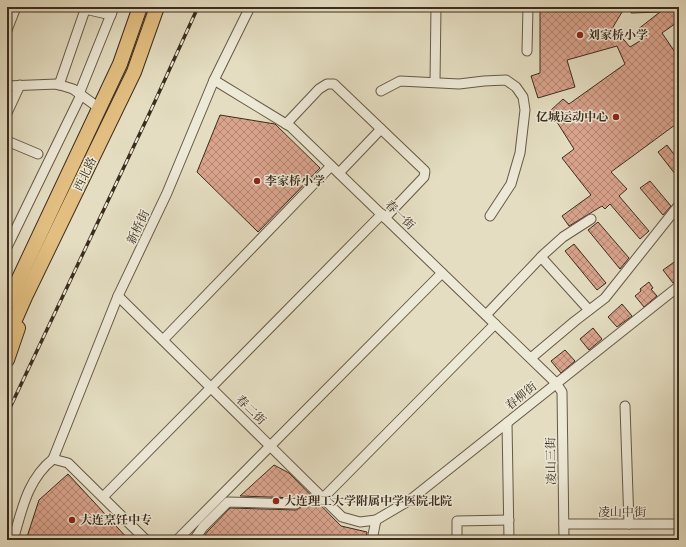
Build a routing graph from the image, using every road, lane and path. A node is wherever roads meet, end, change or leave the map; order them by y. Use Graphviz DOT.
graph roads {
  1 [pos="16,7"];
  2 [pos="140,7"];
  3 [pos="157,7"];
  4 [pos="250,7"];
  5 [pos="436,7"];
  6 [pos="528,7"];
  7 [pos="86,8"];
  8 [pos="112,11"];
  9 [pos="7,30"];
  10 [pos="527,51"];
  11 [pos="214,80"];
  12 [pos="435,82"];
  13 [pos="20,85"];
  14 [pos="59,85"];
  15 [pos="7,86"];
  16 [pos="382,91"];
  17 [pos="80,94"];
  18 [pos="99,108"];
  19 [pos="7,113"];
  20 [pos="286,124"];
  21 [pos="381,129"];
  22 [pos="7,141"];
  23 [pos="38,154"];
  24 [pos="331,166"];
  25 [pos="339,173"];
  26 [pos="679,205"];
  27 [pos="384,216"];
  28 [pos="490,216"];
  29 [pos="591,219"];
  30 [pos="11,230"];
  31 [pos="7,247"];
  32 [pos="541,257"];
  33 [pos="442,273"];
  34 [pos="679,286"];
  35 [pos="118,296"];
  36 [pos="25,297"];
  37 [pos="8,301"];
  38 [pos="589,310"];
  39 [pos="486,315"];
  40 [pos="495,324"];
  41 [pos="7,338"];
  42 [pos="163,340"];
  43 [pos="531,358"];
  44 [pos="7,360"];
  45 [pos="556,383"];
  46 [pos="211,387"];
  47 [pos="625,406"];
  48 [pos="507,423"];
  49 [pos="271,446"];
  50 [pos="53,459"];
  51 [pos="103,497"];
  52 [pos="323,498"];
  53 [pos="296,504"];
  54 [pos="376,520"];
  55 [pos="509,520"];
  56 [pos="564,524"];
  57 [pos="629,524"];
  58 [pos="679,524"];
  59 [pos="13,540"];
  60 [pos="146,540"];
  61 [pos="177,540"];
  62 [pos="194,540"];
  63 [pos="372,540"];
  64 [pos="457,540"];
  65 [pos="509,540"];
  66 [pos="564,540"];
  1 -- 9 [label="street"];
  2 -- 18 [label="highway, 西北路"];
  3 -- 36 [label="highway, 西北路"];
  4 -- 11 [label="street, 新桥街"];
  5 -- 12 [label="street"];
  6 -- 10 [label="street"];
  7 -- 8 [label="street"];
  7 -- 14 [label="street"];
  8 -- 17 [label="street"];
  11 -- 20 [label="street, 春一街"];
  11 -- 35 [label="street, 新桥街"];
  12 -- 16 [label="street"];
  12 -- 28 [label="street"];
  13 -- 14 [label="street"];
  13 -- 15 [label="street"];
  13 -- 19 [label="street"];
  14 -- 17 [label="street"];
  17 -- 18 [label="street"];
  17 -- 30 [label="street"];
  18 -- 37 [label="highway, 西北路"];
  20 -- 21 [label="street"];
  20 -- 24 [label="street, 春一街"];
  21 -- 25 [label="street"];
  21 -- 27 [label="street"];
  22 -- 23 [label="street"];
  24 -- 25 [label="street, 春一街"];
  24 -- 42 [label="street"];
  25 -- 27 [label="street, 春一街"];
  26 -- 38 [label="street"];
  27 -- 33 [label="street, 春一街"];
  27 -- 46 [label="street"];
  29 -- 32 [label="street"];
  30 -- 31 [label="street"];
  32 -- 38 [label="street"];
  32 -- 39 [label="street"];
  33 -- 39 [label="street, 春一街"];
  33 -- 49 [label="street"];
  34 -- 45 [label="street, 春柳街"];
  35 -- 42 [label="street, 春二街"];
  35 -- 50 [label="street, 新桥街"];
  36 -- 41 [label="highway, 西北路"];
  36 -- 44 [label="highway"];
  38 -- 43 [label="street"];
  39 -- 40 [label="street, 春一街"];
  40 -- 43 [label="street, 春一街"];
  40 -- 52 [label="street"];
  42 -- 46 [label="street, 春二街"];
  43 -- 45 [label="street, 春一街"];
  45 -- 48 [label="street, 春柳街"];
  45 -- 56 [label="street, 凌山三街"];
  46 -- 49 [label="street, 春二街"];
  46 -- 51 [label="street"];
  47 -- 57 [label="street"];
  48 -- 54 [label="street, 春柳街"];
  48 -- 55 [label="street"];
  49 -- 52 [label="street, 春二街"];
  49 -- 61 [label="street"];
  50 -- 51 [label="street"];
  50 -- 59 [label="street"];
  51 -- 60 [label="street"];
  52 -- 54 [label="street, 春二街"];
  53 -- 62 [label="street"];
  54 -- 63 [label="street"];
  55 -- 64 [label="street"];
  55 -- 65 [label="street"];
  56 -- 57 [label="street, 凌山中街"];
  56 -- 66 [label="street, 凌山三街"];
  57 -- 58 [label="street, 凌山中街"];
}
